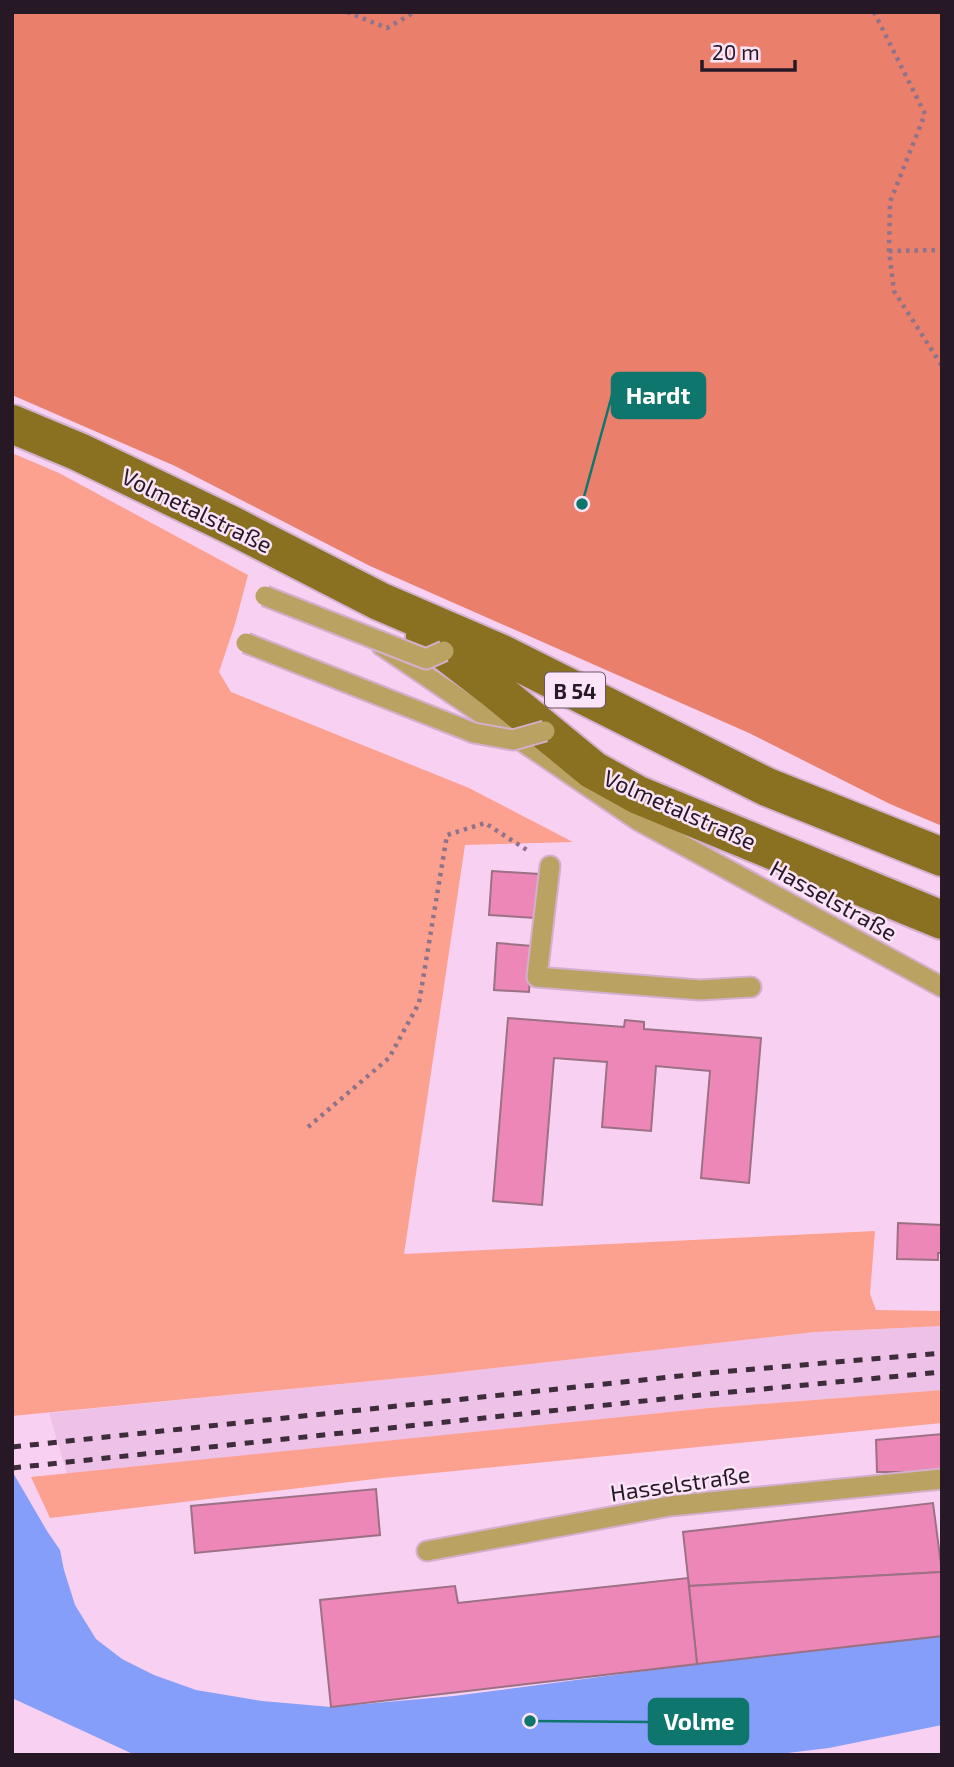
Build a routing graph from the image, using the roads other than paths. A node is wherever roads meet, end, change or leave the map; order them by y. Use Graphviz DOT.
graph roads {
  1 [pos="12,424"];
  2 [pos="265,596"];
  3 [pos="365,614"];
  4 [pos="246,643"];
  5 [pos="444,651"];
  6 [pos="545,731"];
  7 [pos="942,857"];
  8 [pos="543,862"];
  9 [pos="942,920"];
  10 [pos="751,987"];
  11 [pos="942,987"];
  12 [pos="942,1479"];
  13 [pos="427,1551"];
  1 -- 3 [label="main road, Volmetalstraße / B 54"];
  2 -- 5 [label="lane, bridge"];
  3 -- 5 [label="main road, Volmetalstraße / B 54"];
  3 -- 7 [label="main road, Volmetalstraße / B 54"];
  3 -- 11 [label="lane, Hasselstraße"];
  4 -- 6 [label="lane, bridge"];
  5 -- 6 [label="main road, Volmetalstraße / B 54"];
  6 -- 9 [label="main road, Volmetalstraße / B 54"];
  8 -- 10 [label="lane"];
  12 -- 13 [label="lane, Hasselstraße"];
}
